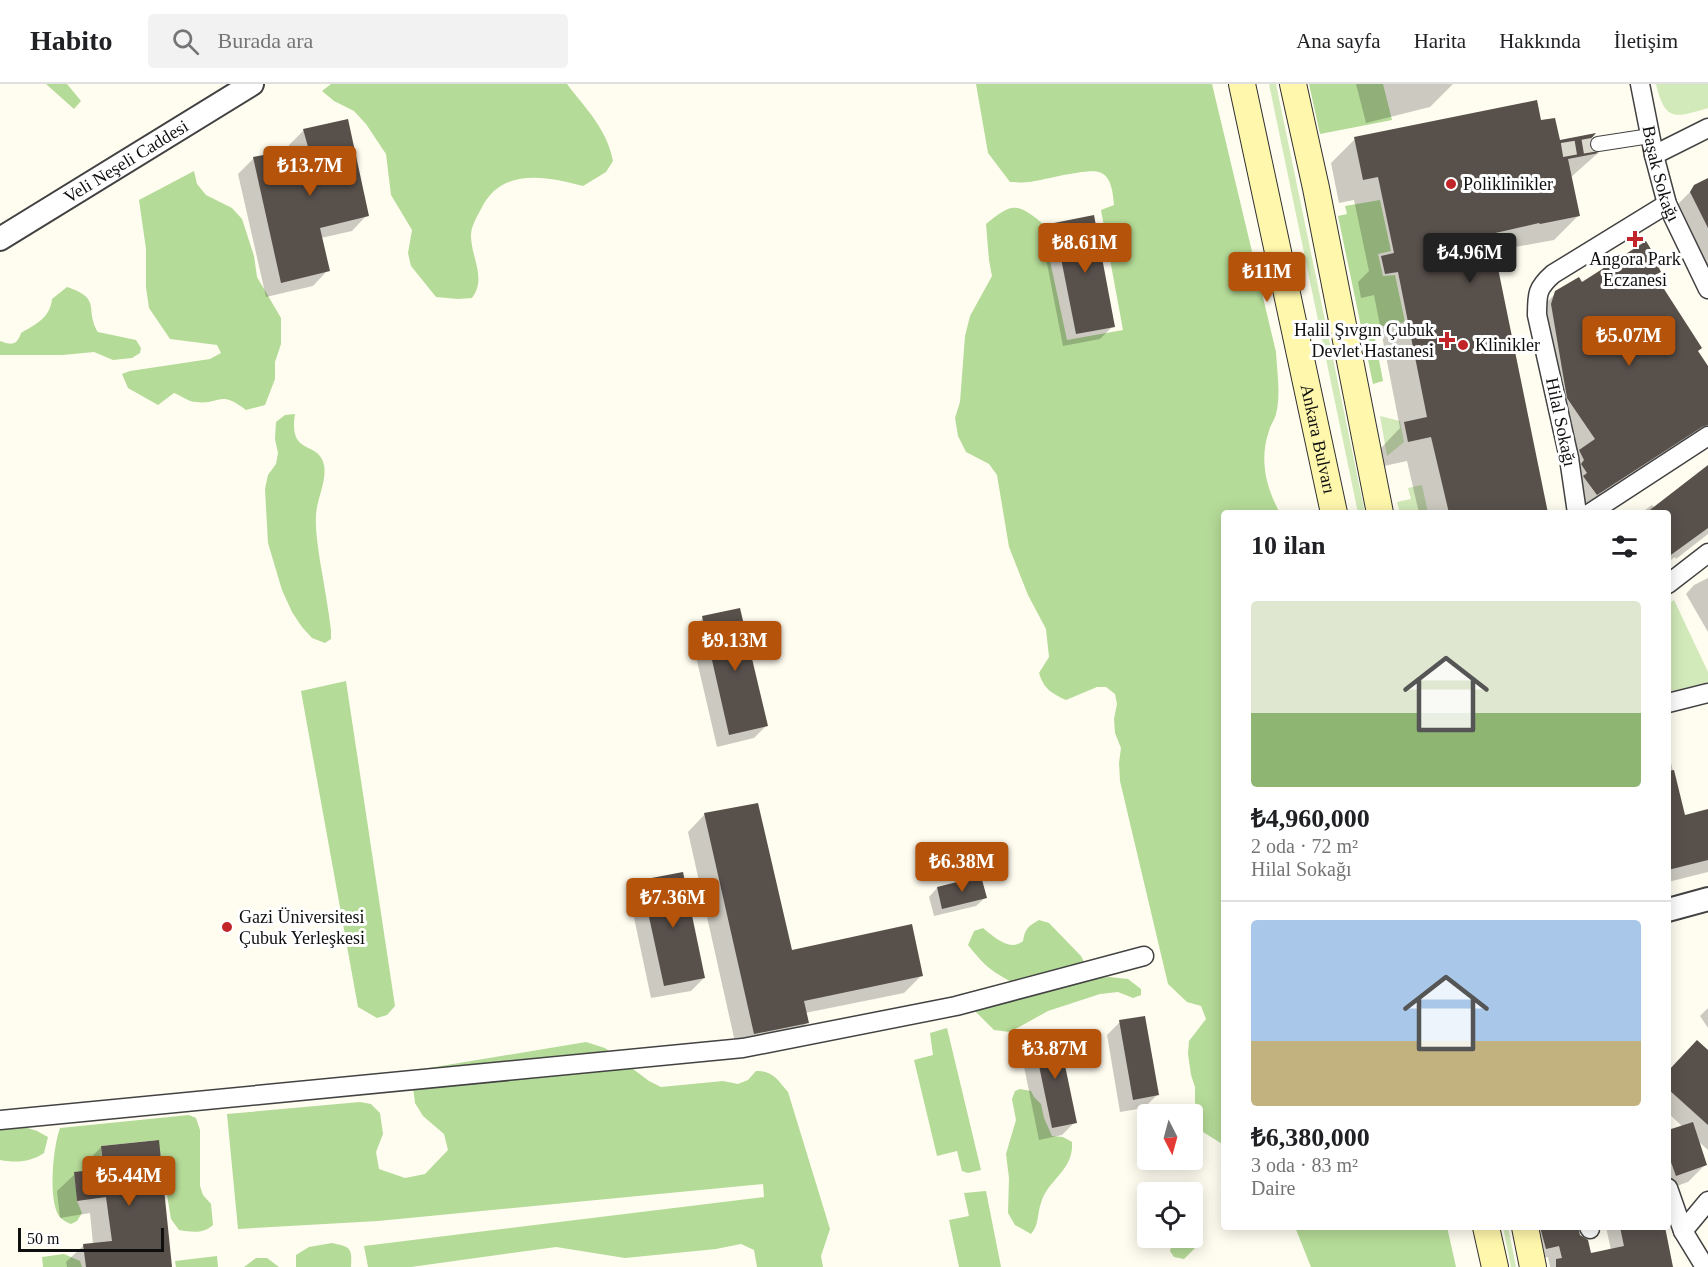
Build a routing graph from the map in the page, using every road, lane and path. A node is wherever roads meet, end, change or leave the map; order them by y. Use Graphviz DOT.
graph roads {
  1 [pos="252,84"];
  2 [pos="1242,84"];
  3 [pos="1293,84"];
  4 [pos="1640,84"];
  5 [pos="1708,128"];
  6 [pos="1650,136"];
  7 [pos="1598,144"];
  8 [pos="1654,155"];
  9 [pos="1667,204"];
  10 [pos="0,239"];
  11 [pos="1708,289"];
  12 [pos="1708,436"];
  13 [pos="1333,510"];
  14 [pos="1379,510"];
  15 [pos="1578,510"];
  16 [pos="1595,510"];
  17 [pos="1708,553"];
  18 [pos="1671,582"];
  19 [pos="1708,693"];
  20 [pos="1671,702"];
  21 [pos="1708,899"];
  22 [pos="1671,909"];
  23 [pos="1144,956"];
  24 [pos="0,1120"];
  25 [pos="1671,1197"];
  26 [pos="1708,1201"];
  27 [pos="1487,1230"];
  28 [pos="1526,1230"];
  29 [pos="1683,1231"];
  30 [pos="1495,1267"];
  31 [pos="1533,1267"];
  32 [pos="1705,1267"];
  1 -- 10 [label="street, Veli Neşeli Caddesi"];
  2 -- 13 [label="main road, Ankara Bulvarı"];
  3 -- 14 [label="main road"];
  4 -- 6 [label="street, Başak Sokağı"];
  5 -- 8 [label="street"];
  6 -- 7 [label="street"];
  6 -- 8 [label="street, Başak Sokağı"];
  8 -- 9 [label="street, Başak Sokağı"];
  9 -- 11 [label="street, Başak Sokağı"];
  9 -- 15 [label="street, Hilal Sokağı"];
  12 -- 16 [label="street"];
  17 -- 18 [label="street"];
  19 -- 20 [label="street"];
  21 -- 22 [label="street"];
  23 -- 24 [label="street"];
  25 -- 29 [label="street"];
  26 -- 29 [label="street"];
  27 -- 30 [label="main road"];
  28 -- 31 [label="main road"];
  29 -- 32 [label="street"];
}
